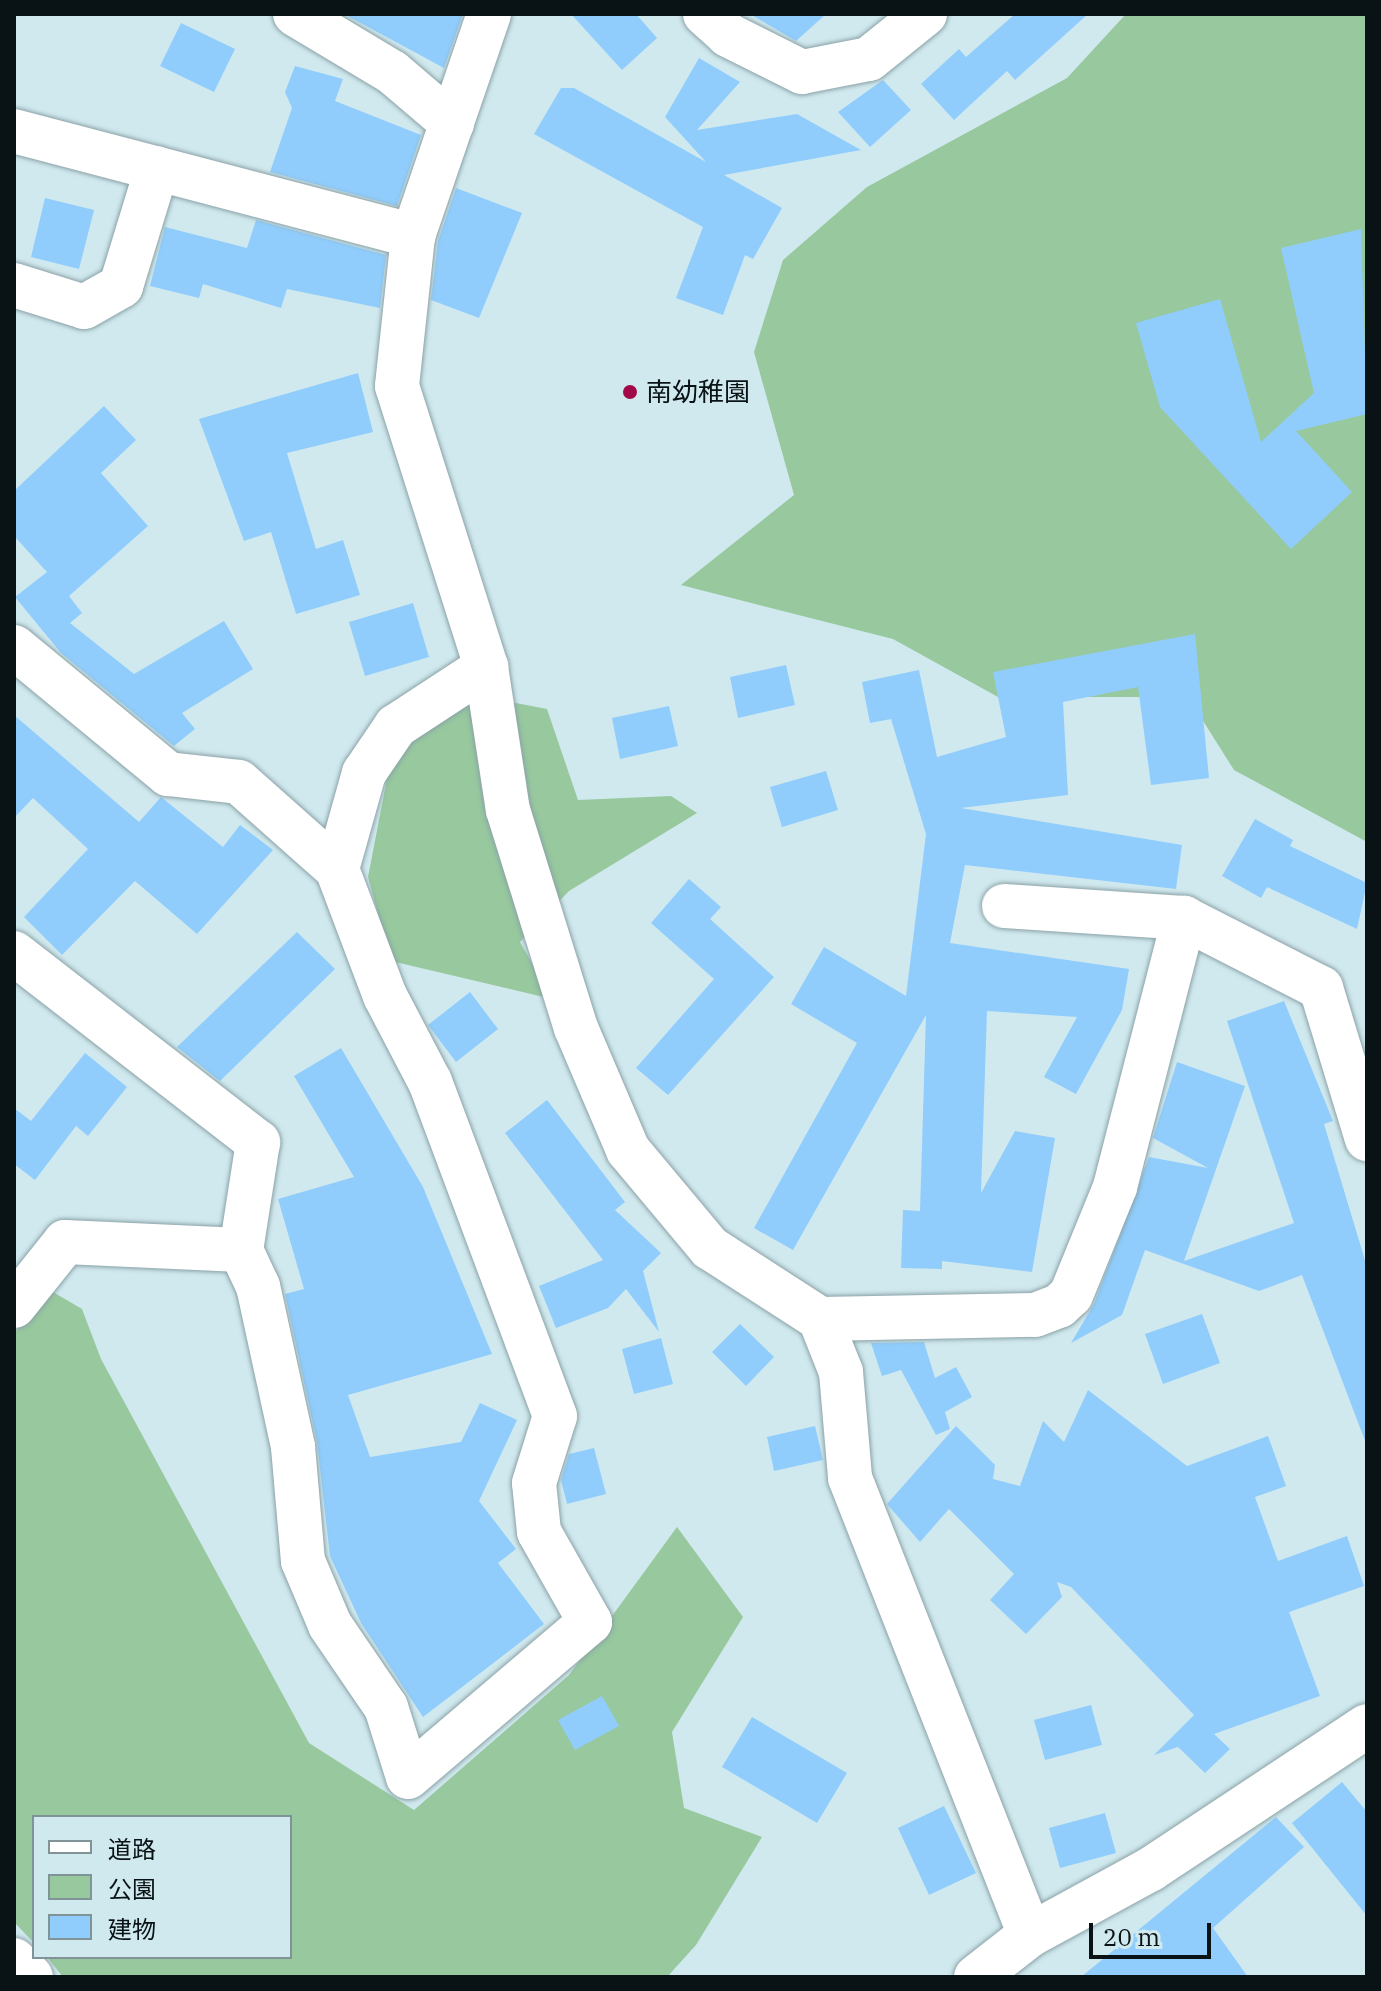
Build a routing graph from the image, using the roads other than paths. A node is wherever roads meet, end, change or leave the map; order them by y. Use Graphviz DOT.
graph roads {
  1 [pos="295,14"];
  2 [pos="489,14"];
  3 [pos="705,14"];
  4 [pos="925,14"];
  5 [pos="452,123"];
  6 [pos="14,131"];
  7 [pos="157,168"];
  8 [pos="413,236"];
  9 [pos="14,285"];
  10 [pos="14,647"];
  11 [pos="486,667"];
  12 [pos="337,869"];
  13 [pos="1004,906"];
  14 [pos="1184,918"];
  15 [pos="14,953"];
  16 [pos="1364,1116"];
  17 [pos="241,1250"];
  18 [pos="14,1306"];
  19 [pos="820,1319"];
  20 [pos="1367,1726"];
  21 [pos="1030,1935"];
  22 [pos="14,1960"];
  23 [pos="31,1977"];
  24 [pos="976,1977"];
  1 -- 5 [label="street"];
  2 -- 5 [label="street"];
  3 -- 4 [label="street"];
  5 -- 8 [label="street"];
  6 -- 7 [label="street"];
  7 -- 8 [label="street"];
  7 -- 9 [label="street"];
  8 -- 11 [label="street"];
  10 -- 12 [label="street"];
  11 -- 12 [label="street"];
  11 -- 19 [label="street"];
  12 -- 17 [label="street"];
  13 -- 14 [label="street"];
  14 -- 16 [label="street"];
  14 -- 19 [label="street"];
  15 -- 17 [label="street"];
  17 -- 18 [label="street"];
  19 -- 21 [label="street"];
  20 -- 21 [label="street"];
  21 -- 24 [label="street"];
  22 -- 23 [label="street"];
}
